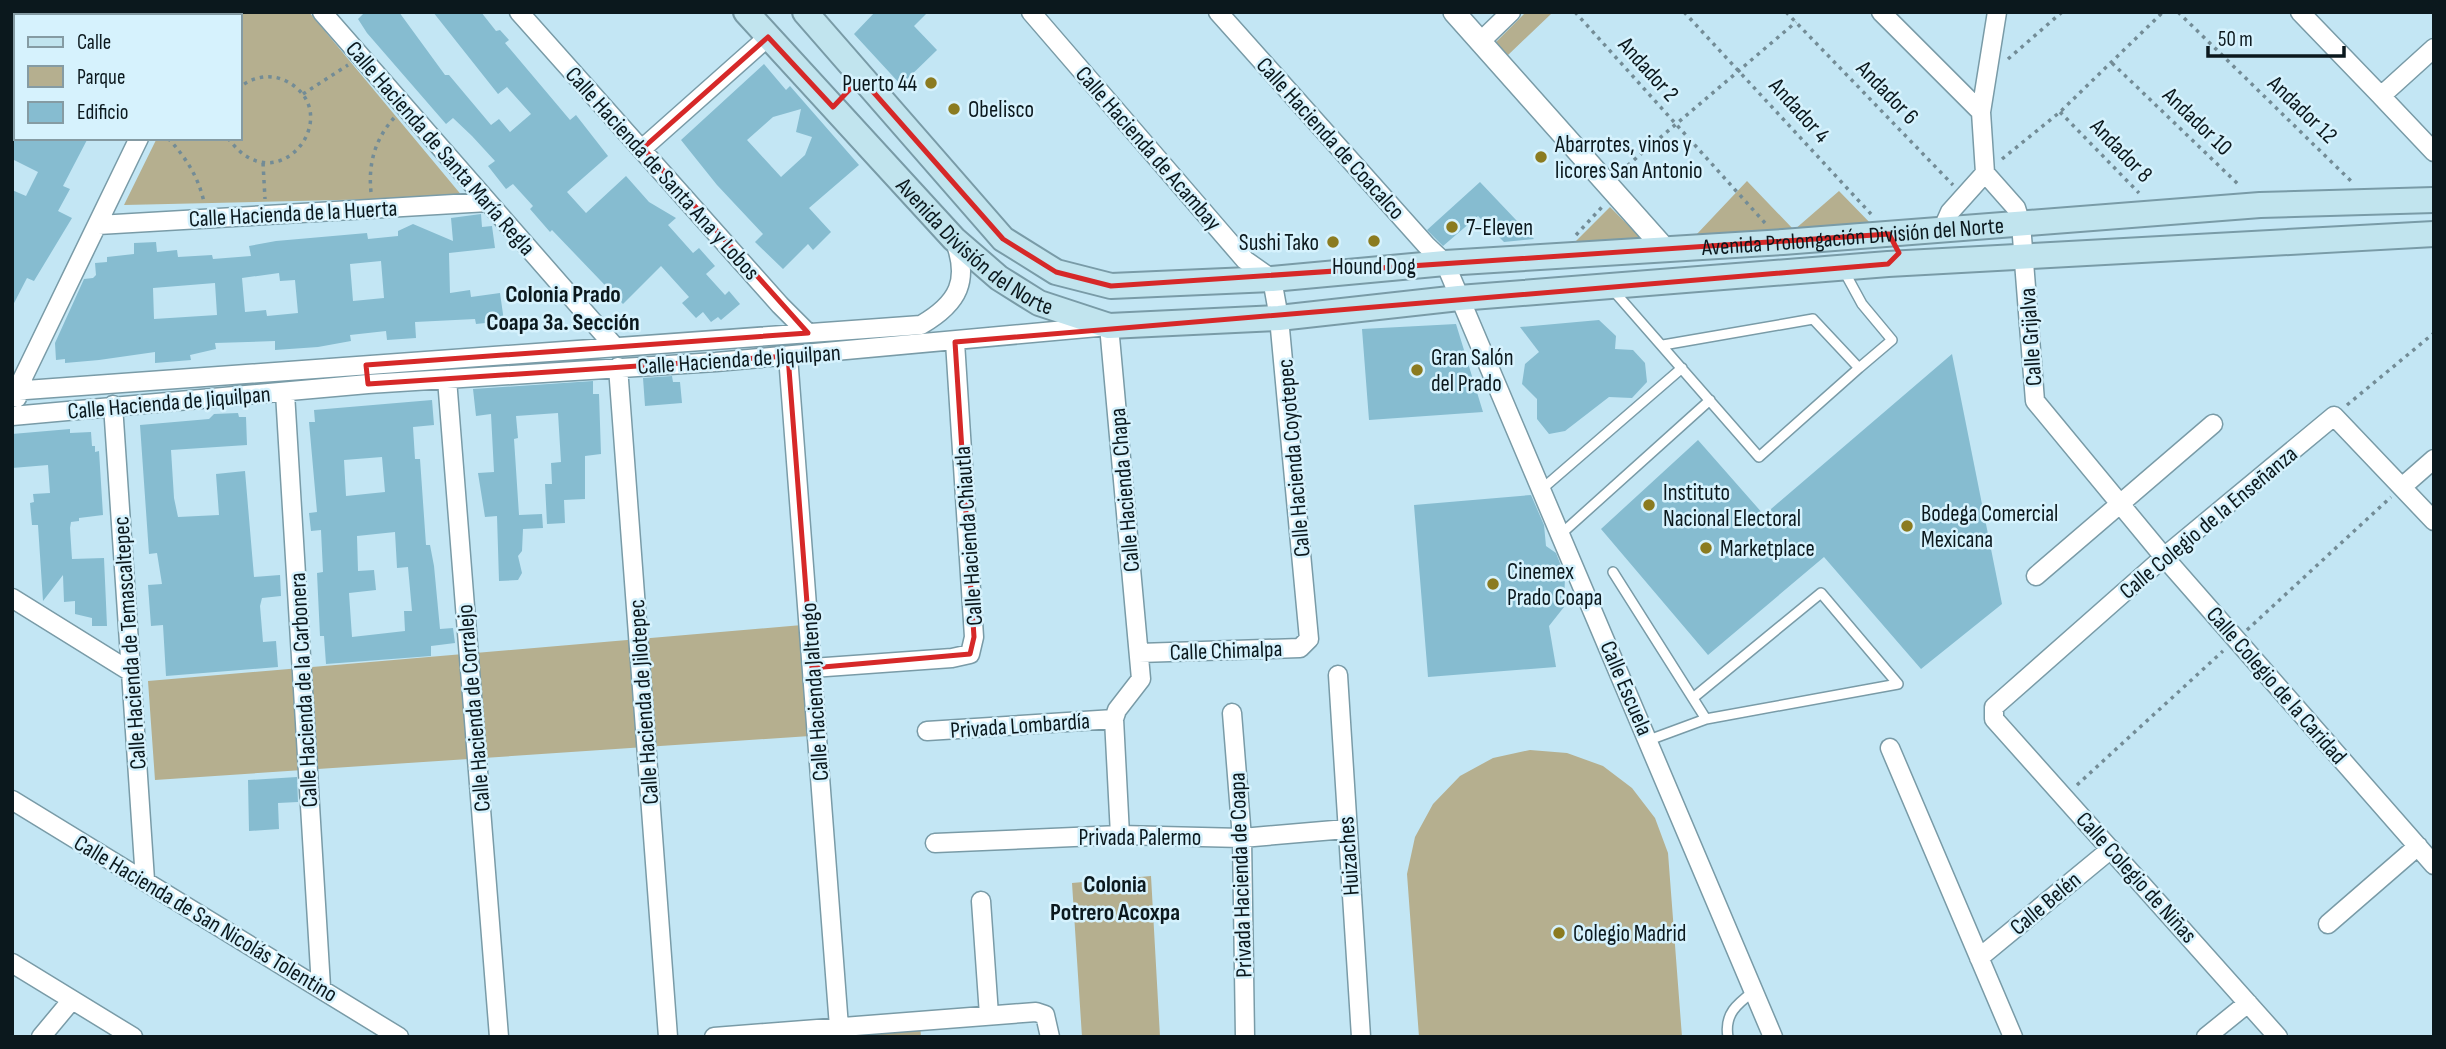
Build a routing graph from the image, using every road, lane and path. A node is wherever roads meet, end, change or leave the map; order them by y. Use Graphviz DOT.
graph roads {
  1 [pos="322,12"];
  2 [pos="519,12"];
  3 [pos="746,12"];
  4 [pos="805,12"];
  5 [pos="1031,12"];
  6 [pos="1218,12"];
  7 [pos="1454,12"];
  8 [pos="1511,12"];
  9 [pos="1575,12"];
  10 [pos="1684,12"];
  11 [pos="1786,12"];
  12 [pos="1881,12"];
  13 [pos="1997,12"];
  14 [pos="2062,12"];
  15 [pos="2164,12"];
  16 [pos="2178,12"];
  17 [pos="2300,12"];
  18 [pos="1796,22"];
  19 [pos="768,37"];
  20 [pos="1480,42"];
  21 [pos="2434,48"];
  22 [pos="361,56"];
  23 [pos="2112,63"];
  24 [pos="850,64"];
  25 [pos="1740,70"];
  26 [pos="1988,76"];
  27 [pos="242,86"];
  28 [pos="868,86"];
  29 [pos="821,92"];
  30 [pos="303,94"];
  31 [pos="2381,96"];
  32 [pos="405,106"];
  33 [pos="837,112"];
  34 [pos="1981,112"];
  35 [pos="2060,112"];
  36 [pos="1676,124"];
  37 [pos="137,140"];
  38 [pos="170,140"];
  39 [pos="230,140"];
  40 [pos="643,148"];
  41 [pos="2434,152"];
  42 [pos="263,163"];
  43 [pos="1985,173"];
  44 [pos="1611,188"];
  45 [pos="1964,197"];
  46 [pos="2434,200"];
  47 [pos="2373,201"];
  48 [pos="488,202"];
  49 [pos="2270,204"];
  50 [pos="372,209"];
  51 [pos="2158,213"];
  52 [pos="265,215"];
  53 [pos="208,218"];
  54 [pos="2021,224"];
  55 [pos="98,225"];
  56 [pos="1935,231"];
  57 [pos="1889,234"];
  58 [pos="2434,234"];
  59 [pos="954,239"];
  60 [pos="1783,242"];
  61 [pos="2266,243"];
  62 [pos="1665,249"];
  63 [pos="2024,255"];
  64 [pos="1554,258"];
  65 [pos="1929,262"];
  66 [pos="1445,263"];
  67 [pos="1888,264"];
  68 [pos="1842,268"];
  69 [pos="1272,279"];
  70 [pos="1610,286"];
  71 [pos="1459,298"];
  72 [pos="1279,318"];
  73 [pos="1110,326"];
  74 [pos="808,333"];
  75 [pos="2434,333"];
  76 [pos="717,340"];
  77 [pos="955,342"];
  78 [pos="1663,345"];
  79 [pos="615,347"];
  80 [pos="788,356"];
  81 [pos="716,362"];
  82 [pos="366,365"];
  83 [pos="618,367"];
  84 [pos="1682,368"];
  85 [pos="1859,368"];
  86 [pos="447,379"];
  87 [pos="368,384"];
  88 [pos="15,391"];
  89 [pos="285,393"];
  90 [pos="1710,400"];
  91 [pos="113,405"];
  92 [pos="15,416"];
  93 [pos="2334,416"];
  94 [pos="2213,424"];
  95 [pos="2434,459"];
  96 [pos="2402,487"];
  97 [pos="1542,489"];
  98 [pos="2121,504"];
  99 [pos="2434,521"];
  100 [pos="1561,534"];
  101 [pos="2164,556"];
  102 [pos="1613,572"];
  103 [pos="2036,576"];
  104 [pos="12,598"];
  105 [pos="1309,639"];
  106 [pos="1139,653"];
  107 [pos="812,668"];
  108 [pos="131,672"];
  109 [pos="1338,675"];
  110 [pos="1693,698"];
  111 [pos="1231,713"];
  112 [pos="1114,719"];
  113 [pos="1706,719"];
  114 [pos="1994,719"];
  115 [pos="926,731"];
  116 [pos="1649,740"];
  117 [pos="1891,748"];
  118 [pos="12,800"];
  119 [pos="1346,829"];
  120 [pos="1119,835"];
  121 [pos="1242,838"];
  122 [pos="935,843"];
  123 [pos="2418,846"];
  124 [pos="2111,849"];
  125 [pos="2434,864"];
  126 [pos="145,880"];
  127 [pos="981,901"];
  128 [pos="2328,924"];
  129 [pos="1979,958"];
  130 [pos="12,963"];
  131 [pos="321,987"];
  132 [pos="1754,991"];
  133 [pos="71,1000"];
  134 [pos="2248,1003"];
  135 [pos="989,1015"];
  136 [pos="839,1027"];
  137 [pos="41,1037"];
  138 [pos="133,1037"];
  139 [pos="399,1037"];
  140 [pos="499,1037"];
  141 [pos="668,1037"];
  142 [pos="714,1037"];
  143 [pos="1050,1037"];
  144 [pos="1245,1037"];
  145 [pos="1361,1037"];
  146 [pos="1728,1037"];
  147 [pos="1773,1037"];
  148 [pos="2013,1037"];
  149 [pos="2206,1037"];
  150 [pos="2278,1037"];
  1 -- 22 [label="street, Calle Hacienda de Santa María Regla"];
  2 -- 40 [label="street, Calle Hacienda de Santa Ana y Lobos"];
  3 -- 19 [label="main road, Avenida División del Norte"];
  4 -- 24 [label="main road, Avenida División del Norte"];
  5 -- 69 [label="street, Calle Hacienda de Acambay"];
  6 -- 66 [label="street, Calle Hacienda de Coacalco"];
  7 -- 20 [label="street"];
  8 -- 20 [label="street"];
  9 -- 36 [label="path, Andador 2"];
  10 -- 25 [label="path, Andador 4"];
  11 -- 18 [label="path, Andador 6"];
  12 -- 34 [label="street"];
  13 -- 26 [label="street"];
  14 -- 26 [label="path"];
  15 -- 23 [label="path"];
  16 -- 47 [label="path, Andador 12"];
  17 -- 31 [label="street"];
  18 -- 25 [label="path"];
  18 -- 45 [label="path, Andador 6"];
  19 -- 29 [label="main road, Avenida División del Norte"];
  19 -- 40 [label="street"];
  20 -- 44 [label="street"];
  21 -- 31 [label="street"];
  22 -- 30 [label="path"];
  22 -- 32 [label="street, Calle Hacienda de Santa María Regla"];
  23 -- 35 [label="path"];
  23 -- 49 [label="path, Andador 10"];
  24 -- 28 [label="main road, Avenida División del Norte"];
  24 -- 29 [label="main road"];
  25 -- 36 [label="path"];
  25 -- 57 [label="path, Andador 4"];
  26 -- 34 [label="street"];
  27 -- 30 [label="path"];
  28 -- 33 [label="main road"];
  28 -- 69 [label="main road, Avenida División del Norte"];
  29 -- 33 [label="main road, Avenida División del Norte"];
  30 -- 42 [label="path"];
  31 -- 41 [label="street"];
  32 -- 48 [label="street, Calle Hacienda de Santa María Regla"];
  32 -- 50 [label="path"];
  33 -- 59 [label="main road, Avenida División del Norte"];
  34 -- 43 [label="street"];
  35 -- 43 [label="path"];
  35 -- 51 [label="path, Andador 8"];
  36 -- 44 [label="path"];
  36 -- 60 [label="path, Andador 2"];
  37 -- 55 [label="street"];
  38 -- 53 [label="path"];
  39 -- 42 [label="path"];
  40 -- 74 [label="street, Calle Hacienda de Santa Ana y Lobos"];
  42 -- 52 [label="path"];
  43 -- 45 [label="street"];
  43 -- 54 [label="street"];
  44 -- 62 [label="street"];
  44 -- 64 [label="path"];
  45 -- 56 [label="street"];
  46 -- 47 [label="main road, Avenida Prolongación División del Norte"];
  47 -- 49 [label="main road, Avenida Prolongación División del Norte"];
  48 -- 50 [label="street, Calle Hacienda de la Huerta"];
  48 -- 79 [label="street, Calle Hacienda de Santa María Regla"];
  49 -- 51 [label="main road, Avenida Prolongación División del Norte"];
  49 -- 61 [label="main road"];
  50 -- 52 [label="street, Calle Hacienda de la Huerta"];
  51 -- 54 [label="main road, Avenida Prolongación División del Norte"];
  52 -- 53 [label="street, Calle Hacienda de la Huerta"];
  53 -- 55 [label="street, Calle Hacienda de la Huerta"];
  54 -- 56 [label="main road, Avenida Prolongación División del Norte"];
  54 -- 63 [label="street, Calle Grijalva"];
  55 -- 88 [label="street"];
  56 -- 57 [label="main road, Avenida Prolongación División del Norte"];
  56 -- 65 [label="main road"];
  57 -- 60 [label="main road, Avenida Prolongación División del Norte"];
  57 -- 67 [label="main road"];
  58 -- 61 [label="main road, Avenida Prolongación División del Norte"];
  59 -- 73 [label="main road, Avenida División del Norte"];
  59 -- 74 [label="street, Calle Hacienda de Jiquilpan"];
  60 -- 62 [label="main road, Avenida Prolongación División del Norte"];
  61 -- 63 [label="main road, Avenida Prolongación División del Norte"];
  62 -- 64 [label="main road, Avenida Prolongación División del Norte"];
  63 -- 65 [label="main road, Avenida Prolongación División del Norte"];
  63 -- 98 [label="street, Calle Grijalva"];
  64 -- 66 [label="main road, Avenida Prolongación División del Norte"];
  65 -- 67 [label="main road, Avenida Prolongación División del Norte"];
  66 -- 69 [label="main road, Avenida Prolongación División del Norte"];
  66 -- 71 [label="street, Calle Escuela"];
  67 -- 68 [label="main road, Avenida Prolongación División del Norte"];
  68 -- 70 [label="main road, Avenida Prolongación División del Norte"];
  68 -- 85 [label="lane"];
  69 -- 72 [label="street, Calle Hacienda Coyotepec"];
  70 -- 71 [label="main road, Avenida Prolongación División del Norte"];
  70 -- 78 [label="lane"];
  71 -- 72 [label="main road, Avenida Prolongación División del Norte"];
  71 -- 97 [label="street, Calle Escuela"];
  72 -- 73 [label="main road, Avenida División del Norte"];
  72 -- 105 [label="street, Calle Hacienda Coyotepec"];
  73 -- 77 [label="street, Calle Hacienda de Jiquilpan"];
  73 -- 106 [label="street, Calle Hacienda Chapa"];
  74 -- 76 [label="street, Calle Hacienda de Jiquilpan"];
  75 -- 93 [label="path"];
  76 -- 79 [label="street, Calle Hacienda de Jiquilpan"];
  76 -- 81 [label="street"];
  77 -- 80 [label="street, Calle Hacienda de Jiquilpan"];
  77 -- 107 [label="street, Calle Hacienda Chiautla"];
  78 -- 84 [label="lane"];
  78 -- 85 [label="lane"];
  79 -- 82 [label="street, Calle Hacienda de Jiquilpan"];
  80 -- 81 [label="street, Calle Hacienda de Jiquilpan"];
  80 -- 107 [label="street, Calle Hacienda Jaltengo"];
  81 -- 83 [label="street, Calle Hacienda de Jiquilpan"];
  82 -- 87 [label="street"];
  82 -- 88 [label="street, Calle Hacienda de Jiquilpan"];
  83 -- 86 [label="street, Calle Hacienda de Jiquilpan"];
  83 -- 141 [label="street, Calle Hacienda de Jilotepec"];
  84 -- 90 [label="lane"];
  84 -- 97 [label="lane"];
  85 -- 90 [label="lane"];
  86 -- 87 [label="street, Calle Hacienda de Jiquilpan"];
  86 -- 140 [label="street, Calle Hacienda de Corralejo"];
  87 -- 89 [label="street, Calle Hacienda de Jiquilpan"];
  88 -- 92 [label="street"];
  89 -- 91 [label="street, Calle Hacienda de Jiquilpan"];
  89 -- 131 [label="street, Calle Hacienda de la Carbonera"];
  90 -- 100 [label="lane"];
  91 -- 92 [label="street, Calle Hacienda de Jiquilpan"];
  91 -- 108 [label="street, Calle Hacienda de Temascaltepec"];
  93 -- 96 [label="street"];
  93 -- 101 [label="street, Calle Colegio de la Enseñanza"];
  94 -- 98 [label="street"];
  95 -- 96 [label="street"];
  96 -- 99 [label="street"];
  97 -- 100 [label="street, Calle Escuela"];
  98 -- 101 [label="street, Calle Colegio de la Caridad"];
  98 -- 103 [label="street"];
  100 -- 116 [label="street, Calle Escuela"];
  101 -- 114 [label="street, Calle Colegio de la Enseñanza"];
  101 -- 123 [label="street, Calle Colegio de la Caridad"];
  102 -- 110 [label="lane"];
  104 -- 108 [label="street"];
  105 -- 106 [label="street, Calle Chimalpa"];
  106 -- 112 [label="street, Calle Hacienda Chapa"];
  107 -- 136 [label="street, Calle Hacienda Jaltengo"];
  108 -- 126 [label="street, Calle Hacienda de Temascaltepec"];
  109 -- 119 [label="street, Huizaches"];
  110 -- 113 [label="lane"];
  110 -- 113 [label="lane"];
  111 -- 121 [label="street, Privada Hacienda de Coapa"];
  112 -- 115 [label="street, Privada Lombardía"];
  112 -- 120 [label="street"];
  113 -- 116 [label="lane"];
  114 -- 124 [label="street, Calle Colegio de Niñas"];
  116 -- 132 [label="street, Calle Escuela"];
  117 -- 129 [label="street"];
  118 -- 126 [label="street, Calle Hacienda de San Nicolás Tolentino"];
  119 -- 121 [label="street, Privada Palermo"];
  119 -- 145 [label="street, Huizaches"];
  120 -- 121 [label="street, Privada Palermo"];
  120 -- 122 [label="street, Privada Palermo"];
  121 -- 144 [label="street, Privada Hacienda de Coapa"];
  123 -- 125 [label="street, Calle Colegio de la Caridad"];
  123 -- 128 [label="street"];
  124 -- 129 [label="street, Calle Belén"];
  124 -- 134 [label="street, Calle Colegio de Niñas"];
  126 -- 131 [label="street, Calle Hacienda de San Nicolás Tolentino"];
  127 -- 135 [label="street"];
  129 -- 148 [label="street"];
  130 -- 133 [label="street"];
  131 -- 139 [label="street, Calle Hacienda de San Nicolás Tolentino"];
  132 -- 146 [label="lane"];
  132 -- 147 [label="street, Calle Escuela"];
  133 -- 137 [label="street"];
  133 -- 138 [label="street"];
  134 -- 149 [label="street"];
  134 -- 150 [label="street, Calle Colegio de Niñas"];
  135 -- 136 [label="street"];
  135 -- 143 [label="street"];
  136 -- 142 [label="street"];
}
